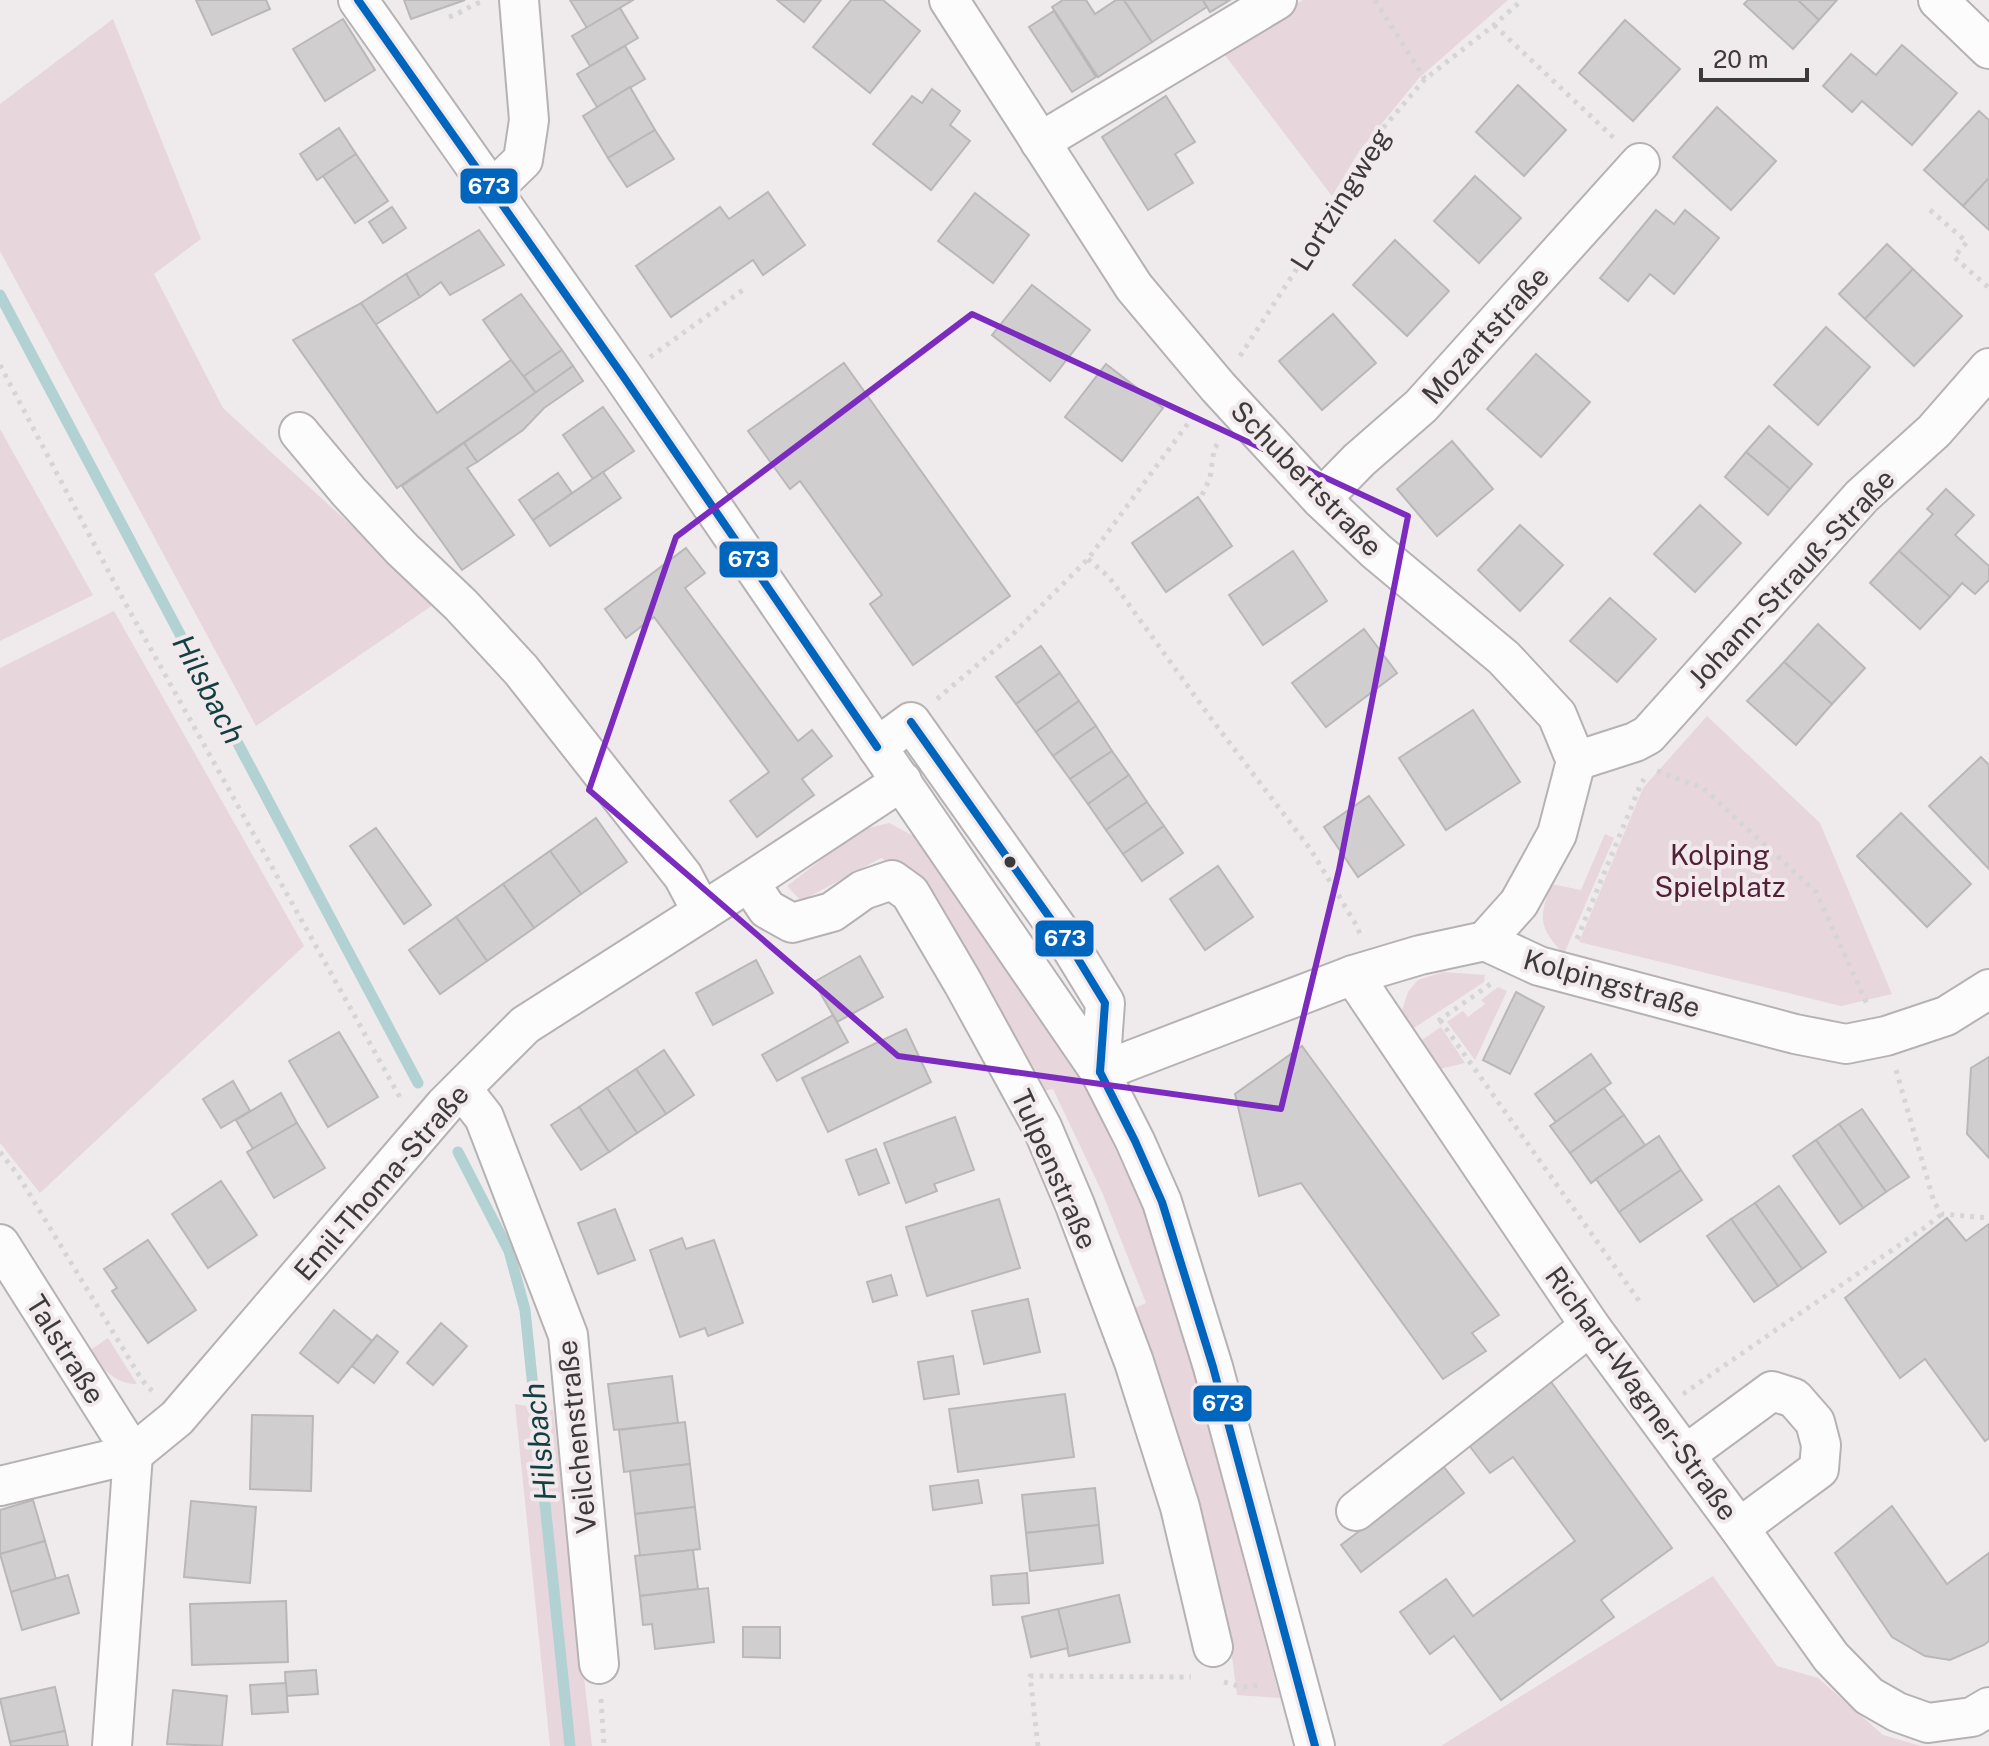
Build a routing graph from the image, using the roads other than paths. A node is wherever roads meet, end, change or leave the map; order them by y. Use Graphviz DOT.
graph roads {
  1 [pos="358,0"];
  2 [pos="949,0"];
  3 [pos="1277,0"];
  4 [pos="1938,0"];
  5 [pos="504,1"];
  6 [pos="1989,49"];
  7 [pos="1040,142"];
  8 [pos="1640,163"];
  9 [pos="493,189"];
  10 [pos="1989,368"];
  11 [pos="299,432"];
  12 [pos="1321,499"];
  13 [pos="877,747"];
  14 [pos="1576,761"];
  15 [pos="902,781"];
  16 [pos="749,882"];
  17 [pos="702,912"];
  18 [pos="1485,941"];
  19 [pos="1364,972"];
  20 [pos="1989,989"];
  21 [pos="1100,1072"];
  22 [pos="462,1089"];
  23 [pos="0,1244"];
  24 [pos="1590,1326"];
  25 [pos="133,1454"];
  26 [pos="1685,1455"];
  27 [pos="0,1486"];
  28 [pos="1356,1511"];
  29 [pos="1739,1528"];
  30 [pos="599,1664"];
  31 [pos="1210,1669"];
  32 [pos="1989,1707"];
  33 [pos="112,1746"];
  34 [pos="1315,1746"];
  1 -- 9 [label="street"];
  2 -- 7 [label="street, Schubertstraße"];
  3 -- 7 [label="street"];
  4 -- 6 [label="street"];
  5 -- 9 [label="street"];
  7 -- 12 [label="street, Schubertstraße"];
  8 -- 12 [label="street, Mozartstraße"];
  9 -- 13 [label="street"];
  10 -- 14 [label="street, Johann-Strauß-Straße"];
  11 -- 17 [label="street"];
  12 -- 14 [label="street, Schubertstraße"];
  13 -- 15 [label="street"];
  13 -- 21 [label="street"];
  14 -- 18 [label="street"];
  15 -- 16 [label="street, Emil-Thoma-Straße"];
  15 -- 21 [label="street"];
  16 -- 17 [label="street, Emil-Thoma-Straße"];
  16 -- 31 [label="street, Tulpenstraße"];
  17 -- 22 [label="street, Emil-Thoma-Straße"];
  18 -- 19 [label="street"];
  18 -- 20 [label="street, Kolpingstraße"];
  19 -- 21 [label="street"];
  19 -- 24 [label="street, Richard-Wagner-Straße"];
  21 -- 34 [label="street"];
  22 -- 25 [label="street, Emil-Thoma-Straße"];
  22 -- 30 [label="street, Veilchenstraße"];
  23 -- 25 [label="street, Talstraße"];
  24 -- 26 [label="street, Richard-Wagner-Straße"];
  24 -- 28 [label="street"];
  25 -- 27 [label="street"];
  25 -- 33 [label="street"];
  26 -- 29 [label="street, Richard-Wagner-Straße"];
  26 -- 29 [label="street"];
  29 -- 32 [label="street, Richard-Wagner-Straße"];
}
